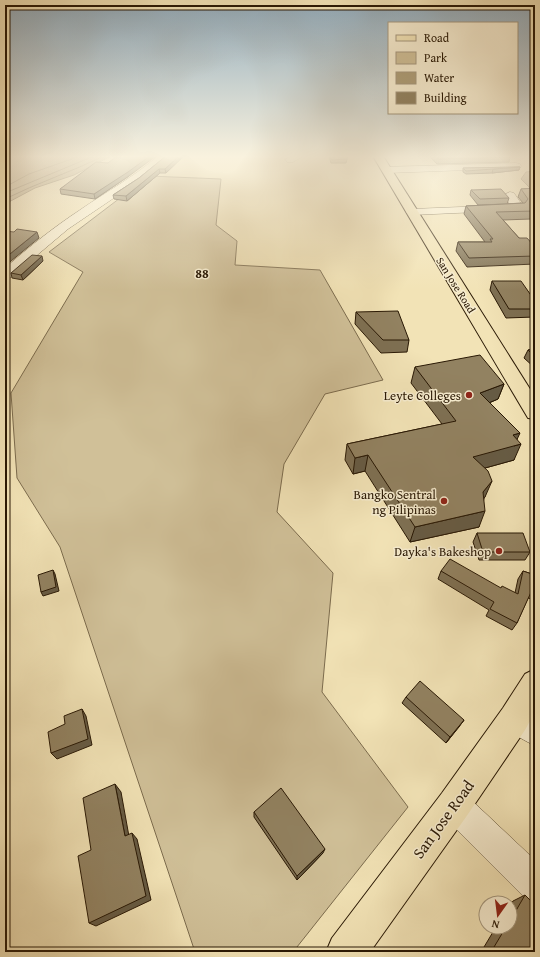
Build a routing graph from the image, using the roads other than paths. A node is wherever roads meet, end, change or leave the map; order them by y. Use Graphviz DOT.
graph roads {
  1 [pos="103,201"];
  2 [pos="406,201"];
  3 [pos="513,201"];
  4 [pos="412,212"];
  5 [pos="5,275"];
  6 [pos="535,413"];
  7 [pos="535,684"];
  8 [pos="525,725"];
  9 [pos="454,805"];
  10 [pos="535,884"];
  11 [pos="346,952"];
  1 -- 5 [label="street"];
  2 -- 4 [label="main road, San Jose Road"];
  3 -- 4 [label="street"];
  4 -- 6 [label="main road, San Jose Road"];
  7 -- 8 [label="main road, San Jose Road"];
  8 -- 9 [label="main road, San Jose Road"];
  9 -- 10 [label="street"];
  9 -- 11 [label="main road, San Jose Road"];
}
